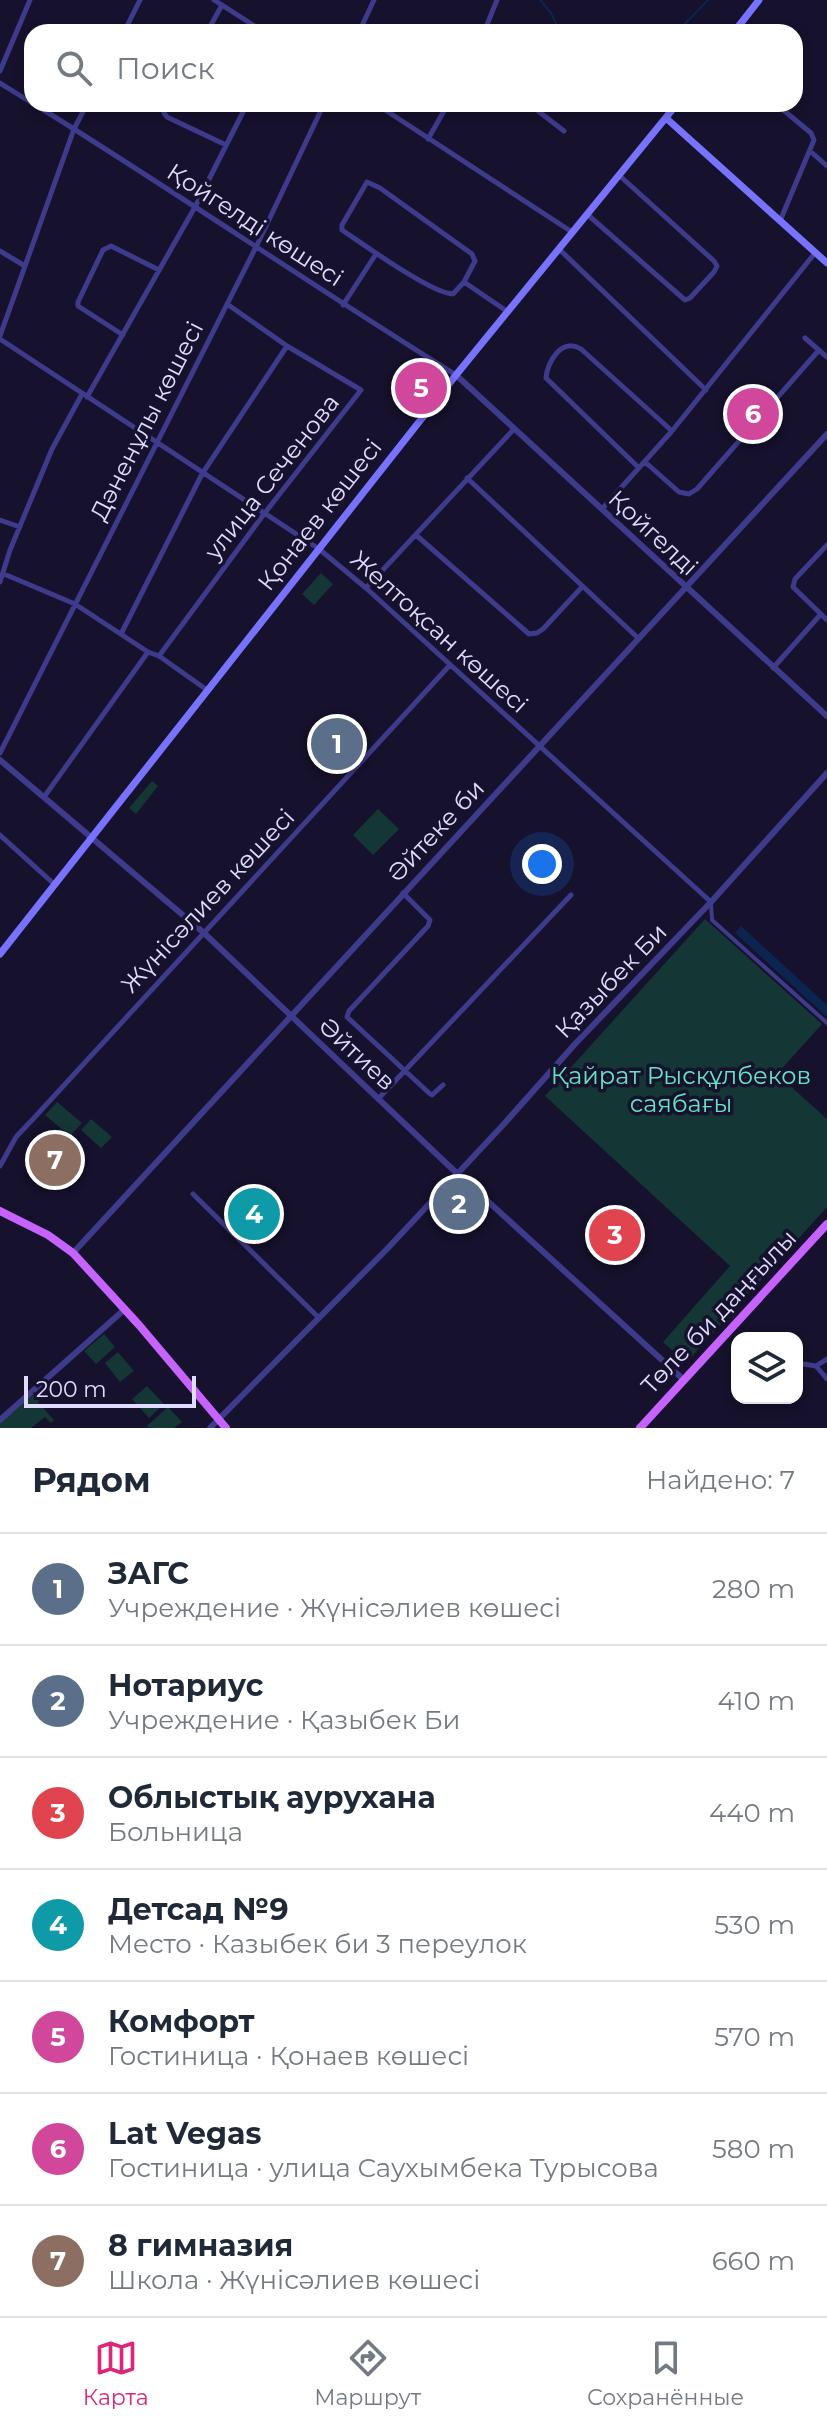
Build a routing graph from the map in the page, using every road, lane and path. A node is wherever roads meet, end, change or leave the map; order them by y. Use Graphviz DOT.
graph roads {
  1 [pos="30,0"];
  2 [pos="140,0"];
  3 [pos="214,0"];
  4 [pos="374,0"];
  5 [pos="497,0"];
  6 [pos="759,0"];
  7 [pos="222,5"];
  8 [pos="128,24"];
  9 [pos="211,24"];
  10 [pos="252,24"];
  11 [pos="363,24"];
  12 [pos="487,24"];
  13 [pos="740,24"];
  14 [pos="0,71"];
  15 [pos="0,83"];
  16 [pos="24,98"];
  17 [pos="47,112"];
  18 [pos="83,112"];
  19 [pos="164,112"];
  20 [pos="243,112"];
  21 [pos="320,112"];
  22 [pos="388,112"];
  23 [pos="443,112"];
  24 [pos="539,112"];
  25 [pos="671,112"];
  26 [pos="786,112"];
  27 [pos="666,118"];
  28 [pos="74,129"];
  29 [pos="564,131"];
  30 [pos="428,139"];
  31 [pos="226,145"];
  32 [pos="810,151"];
  33 [pos="827,166"];
  34 [pos="620,176"];
  35 [pos="195,207"];
  36 [pos="588,215"];
  37 [pos="780,221"];
  38 [pos="573,233"];
  39 [pos="257,245"];
  40 [pos="559,249"];
  41 [pos="0,251"];
  42 [pos="815,253"];
  43 [pos="376,254"];
  44 [pos="827,263"];
  45 [pos="25,266"];
  46 [pos="159,270"];
  47 [pos="464,282"];
  48 [pos="227,304"];
  49 [pos="343,305"];
  50 [pos="508,312"];
  51 [pos="123,335"];
  52 [pos="0,338"];
  53 [pos="805,338"];
  54 [pos="287,346"];
  55 [pos="819,350"];
  56 [pos="827,357"];
  57 [pos="456,375"];
  58 [pos="706,390"];
  59 [pos="84,396"];
  60 [pos="514,429"];
  61 [pos="672,431"];
  62 [pos="827,434"];
  63 [pos="156,443"];
  64 [pos="645,462"];
  65 [pos="639,468"];
  66 [pos="202,474"];
  67 [pos="467,478"];
  68 [pos="602,509"];
  69 [pos="264,514"];
  70 [pos="0,520"];
  71 [pos="20,527"];
  72 [pos="416,535"];
  73 [pos="827,545"];
  74 [pos="319,549"];
  75 [pos="4,574"];
  76 [pos="0,582"];
  77 [pos="582,587"];
  78 [pos="366,588"];
  79 [pos="685,588"];
  80 [pos="75,604"];
  81 [pos="821,614"];
  82 [pos="827,620"];
  83 [pos="121,634"];
  84 [pos="638,638"];
  85 [pos="148,652"];
  86 [pos="159,656"];
  87 [pos="450,665"];
  88 [pos="773,668"];
  89 [pos="207,690"];
  90 [pos="827,716"];
  91 [pos="541,747"];
  92 [pos="0,753"];
  93 [pos="0,760"];
  94 [pos="827,773"];
  95 [pos="44,797"];
  96 [pos="0,836"];
  97 [pos="91,836"];
  98 [pos="54,884"];
  99 [pos="403,893"];
  100 [pos="571,895"];
  101 [pos="711,902"];
  102 [pos="204,933"];
  103 [pos="0,954"];
  104 [pos="290,1016"];
  105 [pos="827,1023"];
  106 [pos="405,1070"];
  107 [pos="443,1085"];
  108 [pos="378,1099"];
  109 [pos="0,1166"];
  110 [pos="458,1174"];
  111 [pos="193,1194"];
  112 [pos="0,1211"];
  113 [pos="827,1224"];
  114 [pos="73,1253"];
  115 [pos="125,1309"];
  116 [pos="319,1318"];
  117 [pos="827,1359"];
  118 [pos="803,1364"];
  119 [pos="818,1368"];
  120 [pos="827,1368"];
  121 [pos="827,1379"];
  122 [pos="684,1380"];
  123 [pos="0,1420"];
  124 [pos="219,1420"];
  125 [pos="210,1428"];
  126 [pos="226,1428"];
  127 [pos="640,1428"];
  1 -- 14 [label="street"];
  2 -- 8 [label="street"];
  3 -- 7 [label="street"];
  4 -- 11 [label="street"];
  5 -- 12 [label="street"];
  6 -- 13 [label="main road"];
  7 -- 9 [label="street"];
  7 -- 10 [label="street"];
  15 -- 16 [label="street, Қойгелді көшесі"];
  17 -- 28 [label="street, Қойгелді көшесі"];
  18 -- 28 [label="street"];
  19 -- 31 [label="street"];
  20 -- 31 [label="street"];
  21 -- 39 [label="street, Дәненұлы көшесі"];
  22 -- 30 [label="street"];
  23 -- 30 [label="street"];
  24 -- 29 [label="street"];
  25 -- 27 [label="main road, Қонаев көшесі"];
  26 -- 32 [label="street"];
  27 -- 34 [label="main road, Қонаев көшесі"];
  27 -- 37 [label="main road"];
  28 -- 35 [label="street, Қойгелді көшесі"];
  28 -- 45 [label="street"];
  30 -- 38 [label="street"];
  31 -- 35 [label="street"];
  32 -- 33 [label="street"];
  32 -- 37 [label="street"];
  34 -- 36 [label="main road, Қонаев көшесі"];
  34 -- 36 [label="street"];
  35 -- 39 [label="street, Қойгелді көшесі"];
  35 -- 46 [label="street"];
  36 -- 38 [label="main road, Қонаев көшесі"];
  37 -- 42 [label="main road"];
  38 -- 40 [label="main road, Қонаев көшесі"];
  39 -- 48 [label="street, Дәненұлы көшесі"];
  39 -- 49 [label="street, Қойгелді көшесі"];
  40 -- 50 [label="main road, Қонаев көшесі"];
  40 -- 58 [label="street"];
  41 -- 45 [label="street"];
  42 -- 44 [label="main road"];
  42 -- 58 [label="street"];
  43 -- 47 [label="street"];
  43 -- 47 [label="street"];
  43 -- 49 [label="street"];
  45 -- 52 [label="street"];
  46 -- 51 [label="street"];
  46 -- 51 [label="street"];
  47 -- 50 [label="street"];
  48 -- 54 [label="street, улица Сеченова"];
  48 -- 63 [label="street, Дәненұлы көшесі"];
  49 -- 57 [label="street, Қойгелді көшесі"];
  50 -- 57 [label="main road, Қонаев көшесі"];
  51 -- 59 [label="street"];
  52 -- 59 [label="street, Желтоқсан көшесі"];
  53 -- 55 [label="street"];
  54 -- 66 [label="street, улица Сеченова"];
  54 -- 69 [label="street, улица Сеченова"];
  55 -- 56 [label="street"];
  55 -- 64 [label="street"];
  57 -- 60 [label="street, Қойгелді"];
  57 -- 74 [label="main road, Қонаев көшесі"];
  58 -- 61 [label="street"];
  59 -- 63 [label="street, Желтоқсан көшесі"];
  59 -- 71 [label="street"];
  60 -- 67 [label="street"];
  60 -- 68 [label="street, Қойгелді"];
  61 -- 64 [label="street"];
  61 -- 65 [label="street"];
  62 -- 79 [label="street, Әйтеке би"];
  63 -- 66 [label="street, Желтоқсан көшесі"];
  63 -- 80 [label="street, Дәненұлы көшесі"];
  64 -- 65 [label="street"];
  65 -- 68 [label="street"];
  66 -- 69 [label="street, Желтоқсан көшесі"];
  66 -- 83 [label="street, улица Сеченова"];
  67 -- 72 [label="street"];
  67 -- 77 [label="street"];
  68 -- 79 [label="street, Қойгелді"];
  69 -- 74 [label="street, Желтоқсан көшесі"];
  69 -- 86 [label="street, улица Сеченова"];
  70 -- 71 [label="street"];
  71 -- 75 [label="street"];
  72 -- 77 [label="street"];
  72 -- 78 [label="street"];
  73 -- 81 [label="street"];
  74 -- 78 [label="street, Желтоқсан көшесі"];
  74 -- 89 [label="main road, Қонаев көшесі"];
  75 -- 76 [label="street"];
  75 -- 80 [label="street"];
  77 -- 84 [label="street"];
  78 -- 87 [label="street, Желтоқсан көшесі"];
  79 -- 84 [label="street, Әйтеке би"];
  79 -- 88 [label="street, Қойгелді"];
  80 -- 83 [label="street"];
  80 -- 92 [label="street, Дәненұлы көшесі"];
  81 -- 82 [label="street"];
  81 -- 88 [label="street"];
  83 -- 85 [label="street"];
  84 -- 91 [label="street, Әйтеке би"];
  85 -- 86 [label="street"];
  85 -- 95 [label="street"];
  86 -- 89 [label="street"];
  87 -- 91 [label="street, Желтоқсан көшесі"];
  87 -- 102 [label="street, Жүнісәлиев көшесі"];
  88 -- 90 [label="street, Қойгелді"];
  89 -- 97 [label="main road, Қонаев көшесі"];
  91 -- 99 [label="street, Әйтеке би"];
  91 -- 101 [label="street, Желтоқсан көшесі"];
  93 -- 95 [label="street, Әйтиев"];
  94 -- 101 [label="street, Қазыбек Би"];
  95 -- 97 [label="street, Әйтиев"];
  96 -- 98 [label="street"];
  97 -- 98 [label="main road, Қонаев көшесі"];
  97 -- 102 [label="street, Әйтиев"];
  98 -- 103 [label="main road, Қонаев көшесі"];
  99 -- 104 [label="street, Әйтеке би"];
  99 -- 106 [label="street"];
  100 -- 106 [label="street"];
  101 -- 105 [label="street"];
  101 -- 110 [label="street, Қазыбек Би"];
  102 -- 104 [label="street, Әйтиев"];
  102 -- 109 [label="street, Жүнісәлиев көшесі"];
  104 -- 108 [label="street, Әйтиев"];
  104 -- 114 [label="street, Әйтеке би"];
  106 -- 107 [label="street"];
  106 -- 108 [label="street"];
  108 -- 110 [label="street, Әйтиев"];
  110 -- 116 [label="street, Қазыбек Би"];
  110 -- 122 [label="street, Әйтиев"];
  111 -- 116 [label="street"];
  112 -- 114 [label="main road"];
  113 -- 122 [label="main road, Төле би даңғылы"];
  114 -- 115 [label="main road"];
  115 -- 123 [label="street"];
  115 -- 124 [label="main road"];
  116 -- 124 [label="street, Қазыбек Би"];
  117 -- 119 [label="street"];
  118 -- 119 [label="street"];
  119 -- 120 [label="street"];
  119 -- 121 [label="street"];
  122 -- 127 [label="main road, Төле би даңғылы"];
  124 -- 125 [label="street, Қазыбек Би"];
  124 -- 126 [label="main road"];
}
